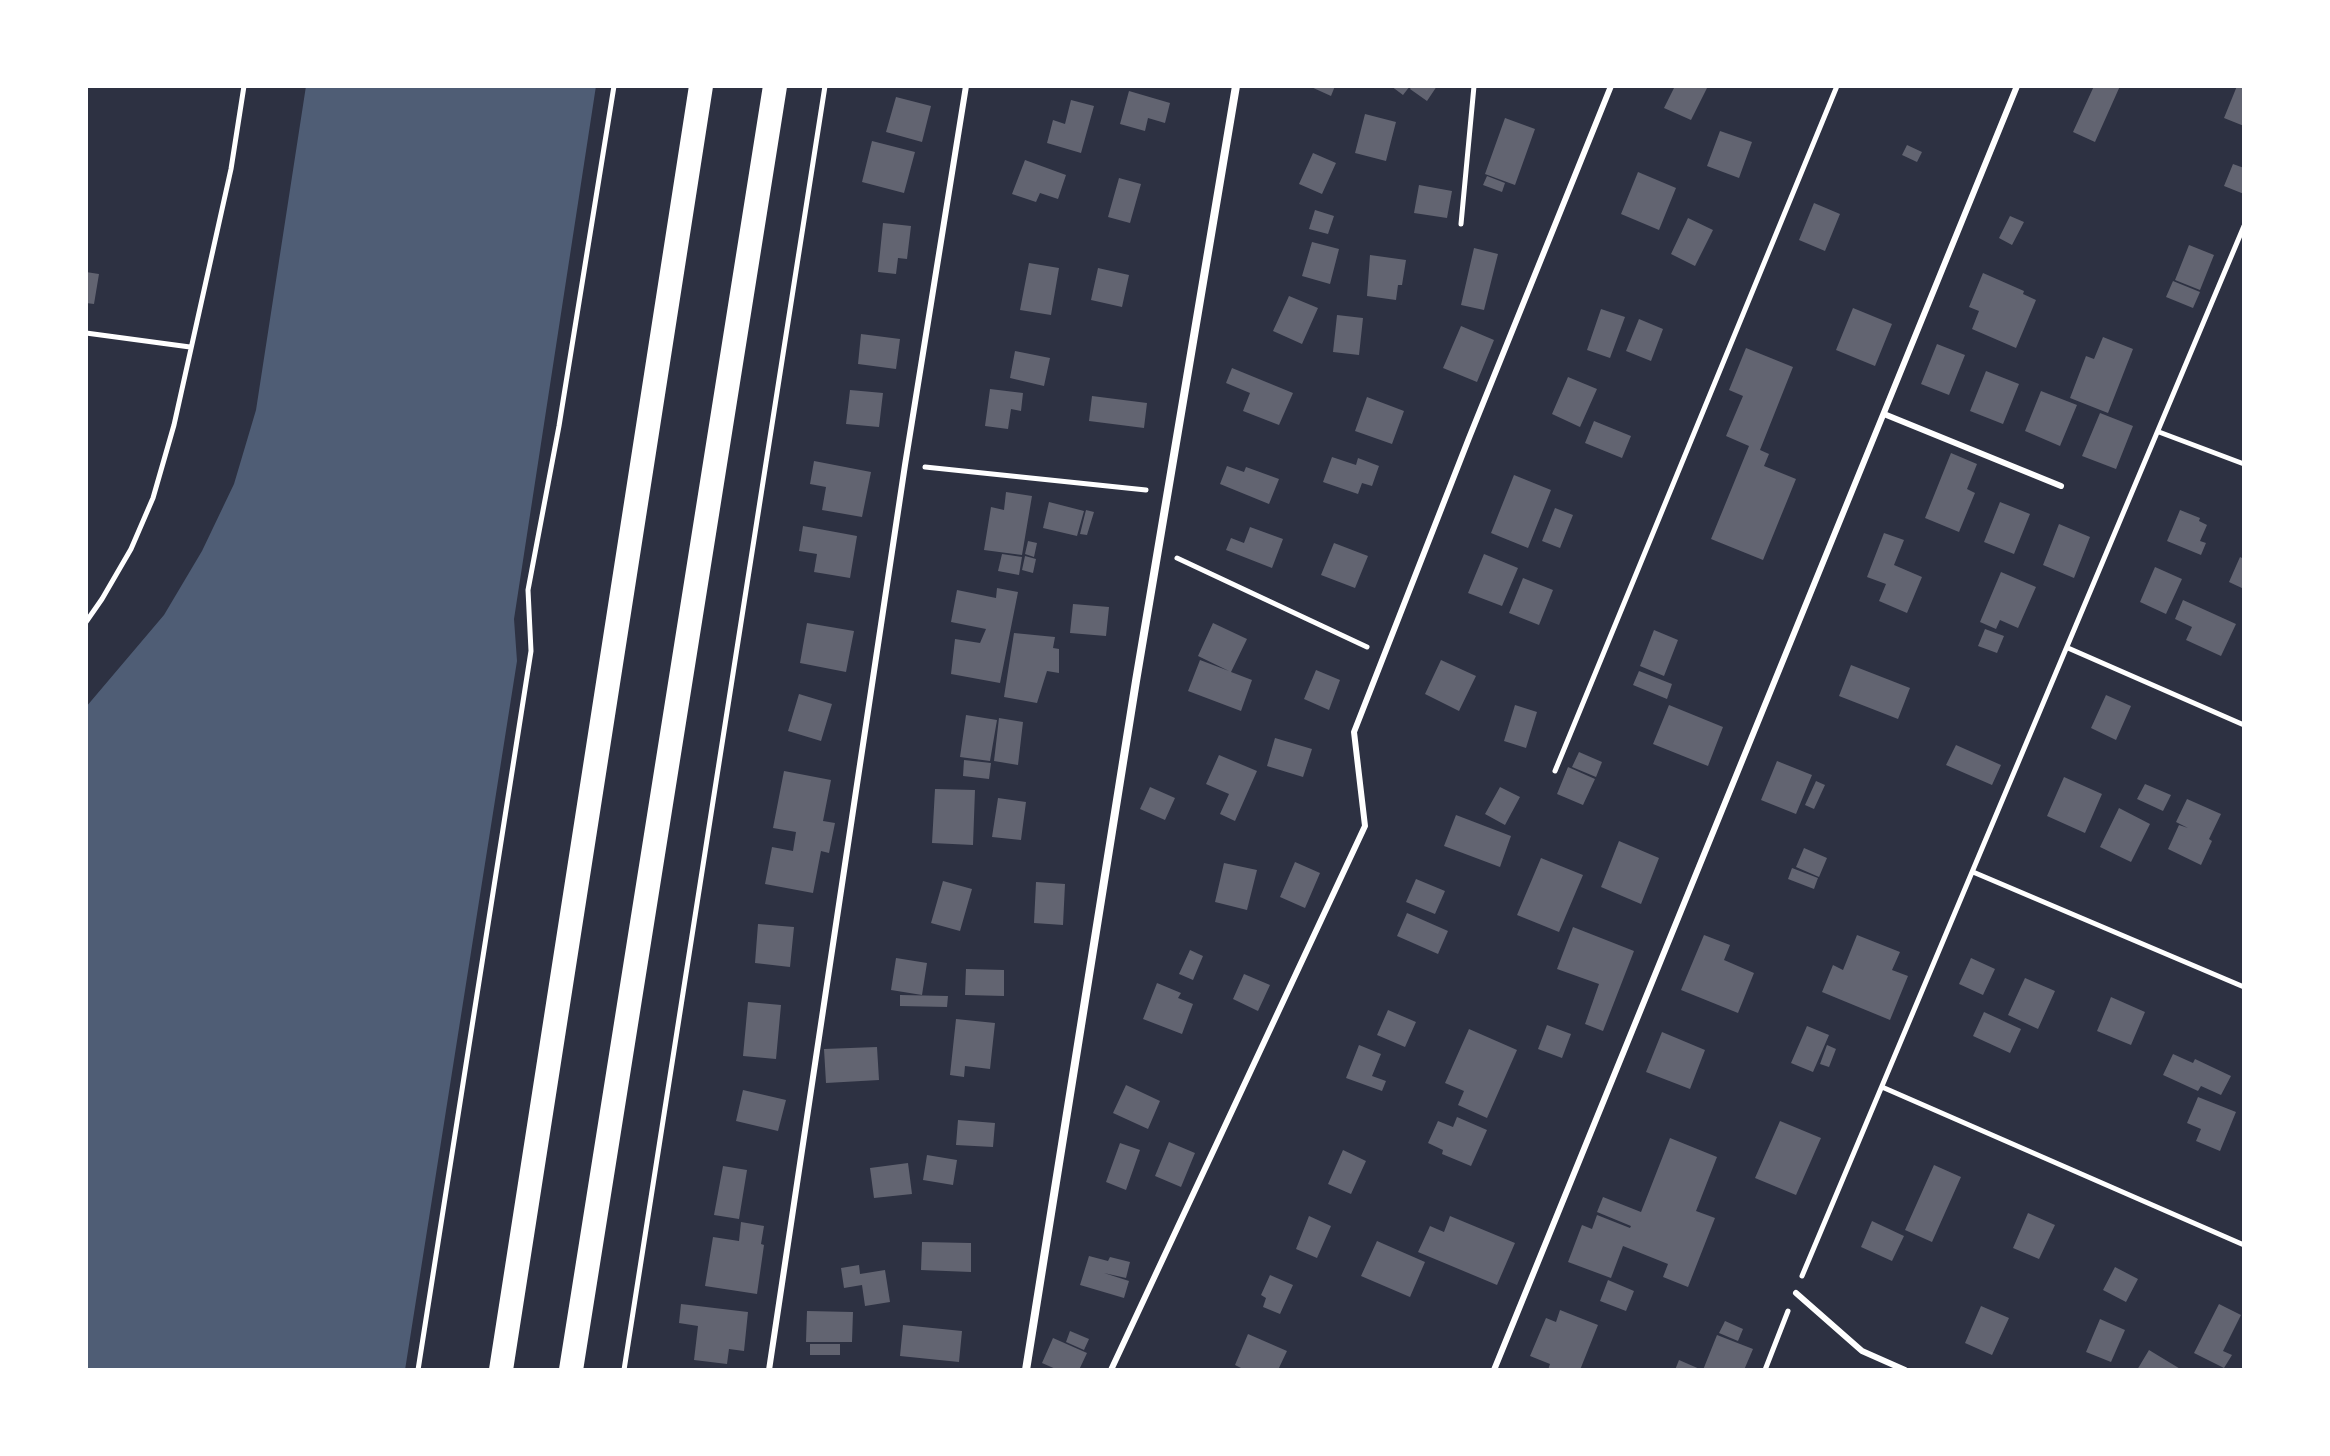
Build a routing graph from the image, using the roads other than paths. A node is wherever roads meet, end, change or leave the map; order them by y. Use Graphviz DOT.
graph roads {
  1 [pos="701,86"];
  2 [pos="775,86"];
  3 [pos="966,86"];
  4 [pos="1236,86"];
  5 [pos="1611,86"];
  6 [pos="2017,86"];
  7 [pos="1884,414"];
  8 [pos="2061,486"];
  9 [pos="1796,1293"];
  10 [pos="501,1370"];
  11 [pos="571,1370"];
  12 [pos="769,1370"];
  13 [pos="1026,1370"];
  14 [pos="1111,1370"];
  15 [pos="1494,1370"];
  16 [pos="1905,1370"];
  1 -- 10 [label="highway"];
  2 -- 11 [label="highway"];
  3 -- 12 [label="lane"];
  4 -- 13 [label="street"];
  5 -- 14 [label="lane"];
  6 -- 7 [label="lane"];
  7 -- 8 [label="lane"];
  7 -- 15 [label="lane"];
  9 -- 16 [label="lane"];
}
